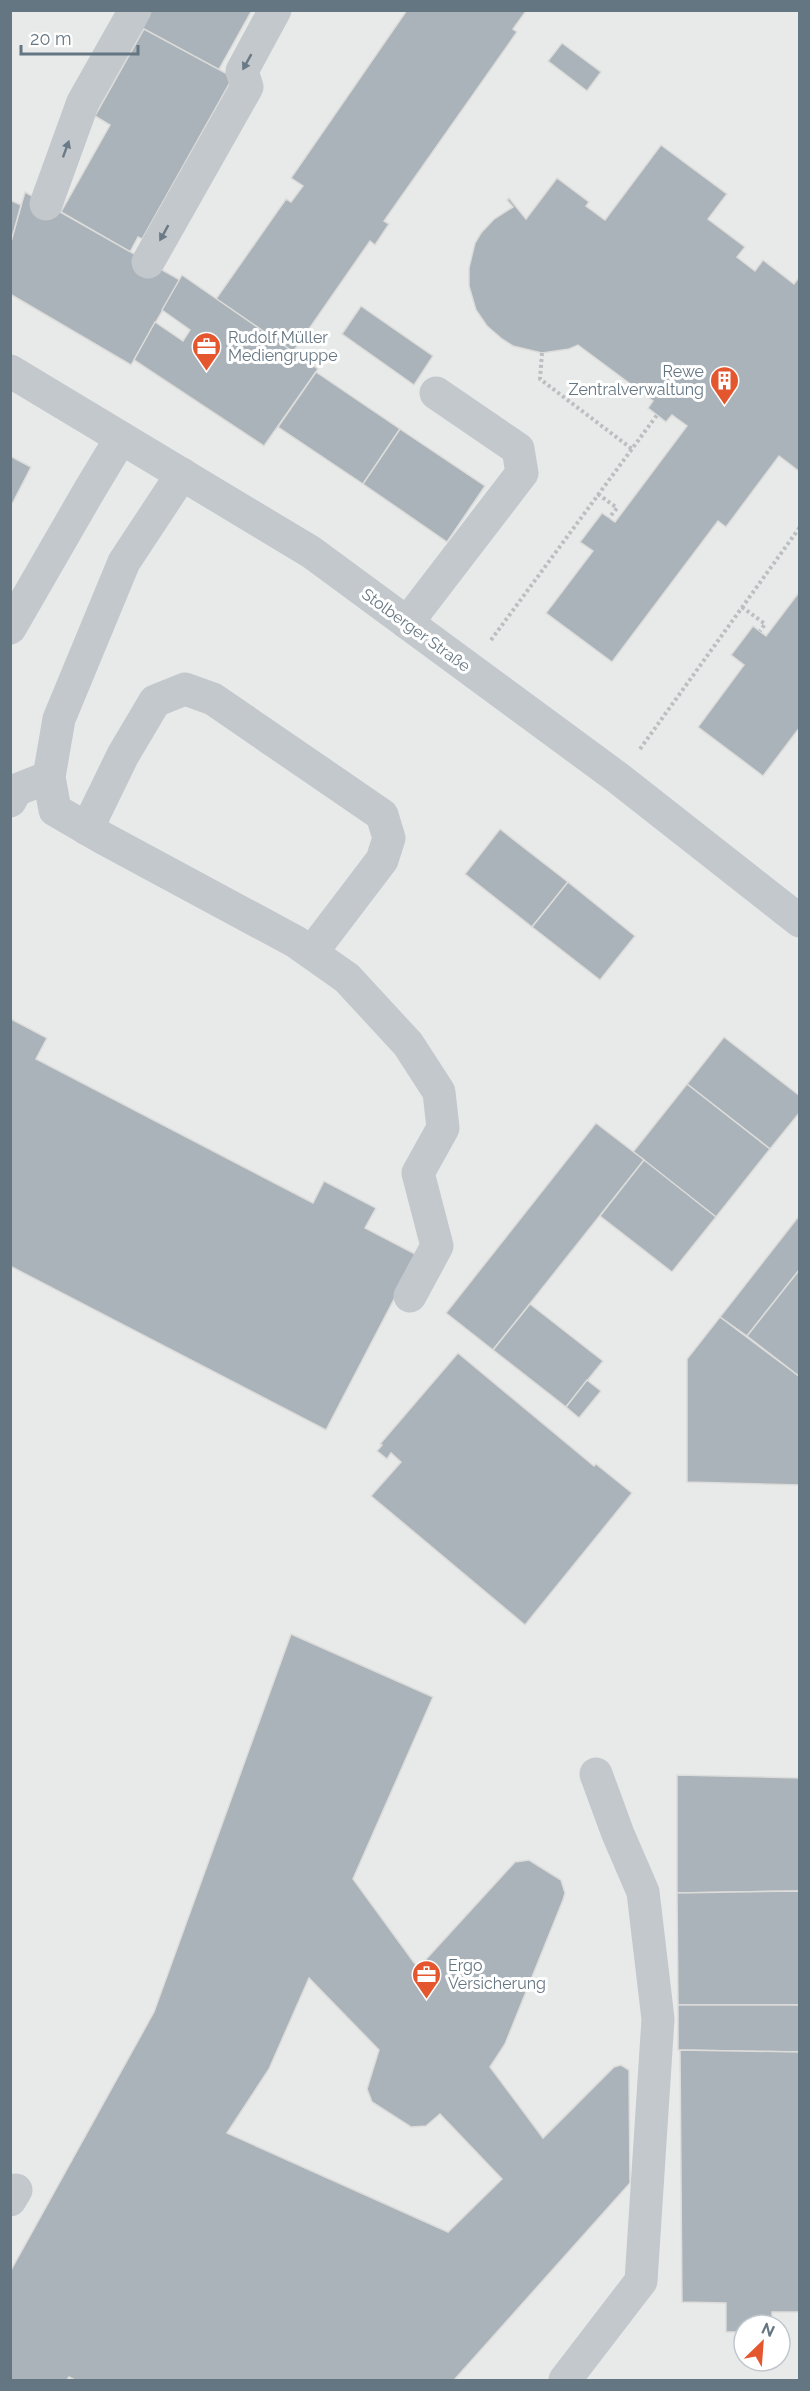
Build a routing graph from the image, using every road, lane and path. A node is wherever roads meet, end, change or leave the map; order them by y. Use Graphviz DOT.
graph roads {
  1 [pos="135,10"];
  2 [pos="275,10"];
  3 [pos="46,204"];
  4 [pos="148,262"];
  5 [pos="542,353"];
  6 [pos="10,371"];
  7 [pos="436,393"];
  8 [pos="657,415"];
  9 [pos="121,438"];
  10 [pos="632,449"];
  11 [pos="182,474"];
  12 [pos="598,494"];
  13 [pos="609,518"];
  14 [pos="800,527"];
  15 [pos="742,607"];
  16 [pos="407,623"];
  17 [pos="10,628"];
  18 [pos="760,632"];
  19 [pos="470,670"];
  20 [pos="49,777"];
  21 [pos="618,778"];
  22 [pos="12,788"];
  23 [pos="87,829"];
  24 [pos="800,921"];
  25 [pos="312,952"];
  26 [pos="410,1296"];
  27 [pos="596,1774"];
  28 [pos="565,2380"];
  3 -- 1 [label="street, one-way"];
  2 -- 4 [label="street, one-way"];
  5 -- 10 [label="path"];
  6 -- 9 [label="street, Stolberger Straße"];
  7 -- 16 [label="street"];
  8 -- 10 [label="path"];
  9 -- 11 [label="street, Stolberger Straße"];
  9 -- 17 [label="street"];
  10 -- 12 [label="path"];
  11 -- 16 [label="street, Stolberger Straße"];
  11 -- 20 [label="street"];
  12 -- 13 [label="path"];
  12 -- 19 [label="path"];
  14 -- 15 [label="path"];
  15 -- 18 [label="path"];
  15 -- 21 [label="path"];
  16 -- 19 [label="street, Stolberger Straße"];
  19 -- 21 [label="street, Stolberger Straße"];
  20 -- 22 [label="street"];
  20 -- 23 [label="street"];
  21 -- 24 [label="street, Stolberger Straße"];
  23 -- 25 [label="street"];
  23 -- 25 [label="street"];
  25 -- 26 [label="street"];
  27 -- 28 [label="street"];
}
